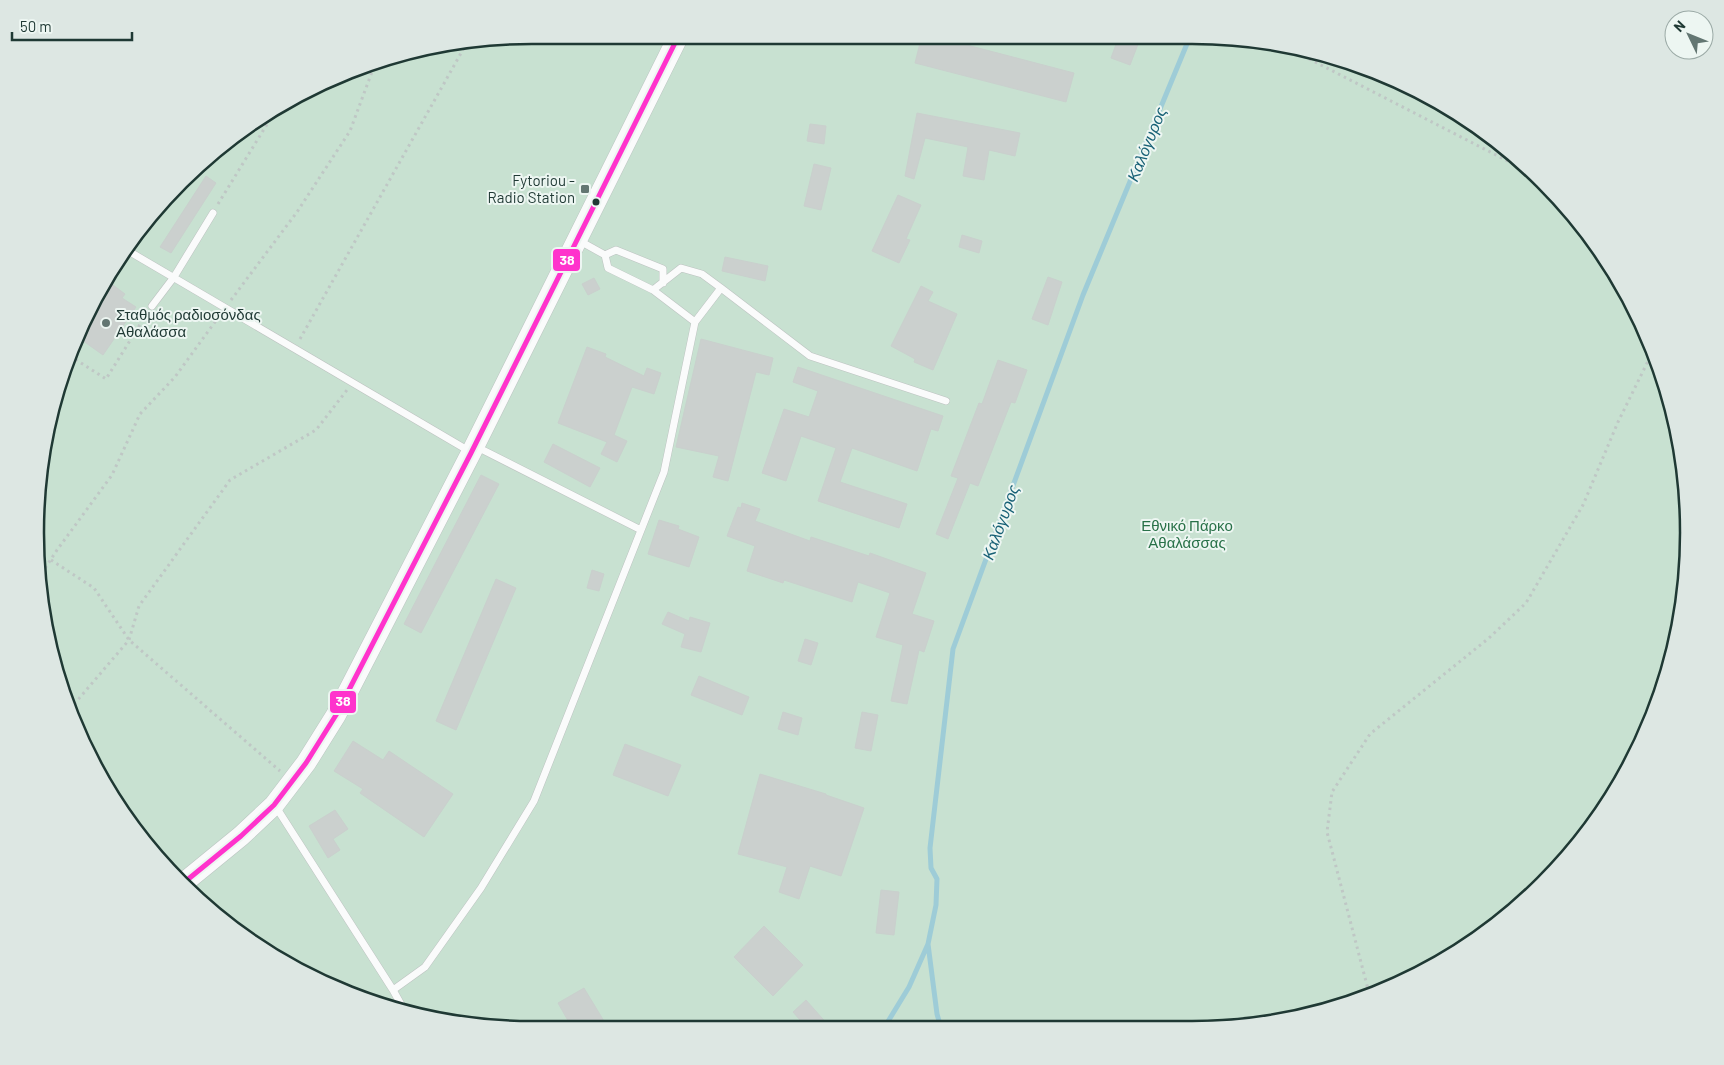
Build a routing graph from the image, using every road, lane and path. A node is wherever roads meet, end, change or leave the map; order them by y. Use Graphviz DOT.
graph roads {
  1 [pos="674,44"];
  2 [pos="463,49"];
  3 [pos="1306,57"];
  4 [pos="372,71"];
  5 [pos="269,121"];
  6 [pos="1511,163"];
  7 [pos="213,213"];
  8 [pos="576,240"];
  9 [pos="132,253"];
  10 [pos="605,255"];
  11 [pos="174,277"];
  12 [pos="663,283"];
  13 [pos="721,288"];
  14 [pos="653,290"];
  15 [pos="152,306"];
  16 [pos="225,307"];
  17 [pos="695,322"];
  18 [pos="294,349"];
  19 [pos="76,360"];
  20 [pos="1649,360"];
  21 [pos="353,383"];
  22 [pos="946,401"];
  23 [pos="473,449"];
  24 [pos="642,530"];
  25 [pos="50,560"];
  26 [pos="45,567"];
  27 [pos="128,640"];
  28 [pos="75,703"];
  29 [pos="292,781"];
  30 [pos="274,804"];
  31 [pos="188,879"];
  32 [pos="1368,988"];
  33 [pos="393,990"];
  34 [pos="400,1003"];
  1 -- 8 [label="main road"];
  2 -- 18 [label="path"];
  3 -- 6 [label="path"];
  4 -- 16 [label="path"];
  5 -- 7 [label="path"];
  7 -- 11 [label="lane"];
  8 -- 10 [label="lane"];
  8 -- 23 [label="main road"];
  9 -- 11 [label="lane"];
  10 -- 12 [label="lane"];
  10 -- 14 [label="lane"];
  11 -- 15 [label="lane"];
  11 -- 16 [label="lane"];
  12 -- 13 [label="lane"];
  12 -- 14 [label="lane"];
  13 -- 17 [label="lane"];
  13 -- 22 [label="lane"];
  14 -- 17 [label="lane"];
  15 -- 19 [label="path"];
  16 -- 18 [label="lane"];
  16 -- 25 [label="path"];
  17 -- 24 [label="lane"];
  18 -- 21 [label="lane"];
  20 -- 32 [label="path"];
  21 -- 23 [label="lane"];
  21 -- 27 [label="path"];
  23 -- 24 [label="lane"];
  23 -- 29 [label="main road"];
  24 -- 33 [label="lane"];
  25 -- 26 [label="path"];
  25 -- 27 [label="path"];
  27 -- 28 [label="path"];
  27 -- 29 [label="path"];
  29 -- 30 [label="main road"];
  30 -- 31 [label="main road"];
  30 -- 33 [label="lane"];
  33 -- 34 [label="lane"];
}
